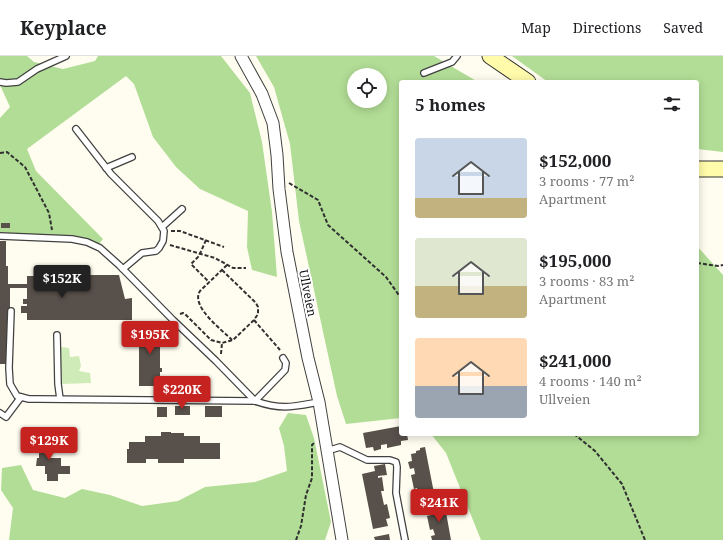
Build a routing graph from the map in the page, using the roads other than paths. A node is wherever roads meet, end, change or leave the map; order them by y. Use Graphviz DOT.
graph roads {
  1 [pos="66,56"];
  2 [pos="241,56"];
  3 [pos="457,56"];
  4 [pos="490,56"];
  5 [pos="424,73"];
  6 [pos="525,80"];
  7 [pos="0,82"];
  8 [pos="76,129"];
  9 [pos="132,157"];
  10 [pos="106,168"];
  11 [pos="699,169"];
  12 [pos="723,169"];
  13 [pos="182,209"];
  14 [pos="163,230"];
  15 [pos="0,236"];
  16 [pos="123,269"];
  17 [pos="11,311"];
  18 [pos="57,335"];
  19 [pos="283,358"];
  20 [pos="21,397"];
  21 [pos="60,399"];
  22 [pos="255,401"];
  23 [pos="319,402"];
  24 [pos="0,413"];
  25 [pos="327,451"];
  26 [pos="342,540"];
  27 [pos="405,540"];
  1 -- 7 [label="lane"];
  2 -- 23 [label="street, Ullveien"];
  3 -- 5 [label="lane"];
  4 -- 6 [label="main road"];
  8 -- 10 [label="lane"];
  9 -- 10 [label="lane"];
  10 -- 14 [label="lane"];
  11 -- 12 [label="main road"];
  13 -- 14 [label="lane"];
  14 -- 16 [label="lane"];
  15 -- 16 [label="lane"];
  16 -- 22 [label="lane"];
  17 -- 20 [label="lane"];
  18 -- 21 [label="lane"];
  19 -- 22 [label="lane"];
  20 -- 21 [label="lane"];
  20 -- 24 [label="lane"];
  21 -- 22 [label="lane"];
  22 -- 23 [label="lane"];
  23 -- 25 [label="street, Ullveien"];
  25 -- 26 [label="street, Ullveien"];
  25 -- 27 [label="lane"];
}
